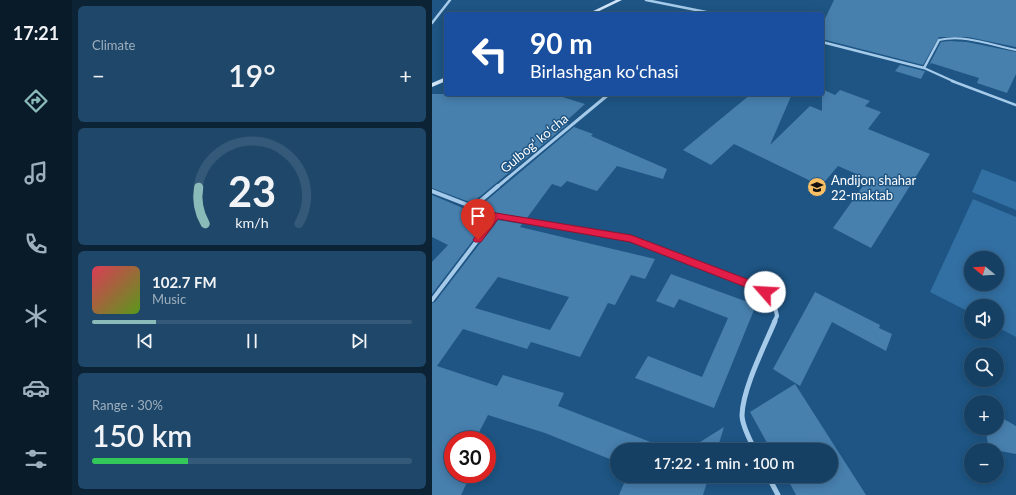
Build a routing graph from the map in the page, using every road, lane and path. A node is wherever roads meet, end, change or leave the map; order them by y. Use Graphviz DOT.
graph roads {
  1 [pos="450,0"];
  2 [pos="620,0"];
  3 [pos="646,0"];
  4 [pos="593,12"];
  5 [pos="701,12"];
  6 [pos="432,23"];
  7 [pos="939,40"];
  8 [pos="824,43"];
  9 [pos="1016,50"];
  10 [pos="924,68"];
  11 [pos="444,80"];
  12 [pos="432,85"];
  13 [pos="607,96"];
  14 [pos="1016,105"];
  15 [pos="432,191"];
  16 [pos="472,208"];
  17 [pos="496,216"];
  18 [pos="432,300"];
  19 [pos="751,443"];
  20 [pos="772,483"];
  21 [pos="778,495"];
  1 -- 6 [label="street"];
  2 -- 4 [label="street"];
  3 -- 5 [label="street"];
  7 -- 9 [label="lane"];
  7 -- 10 [label="street"];
  8 -- 10 [label="street"];
  10 -- 14 [label="lane"];
  11 -- 12 [label="street"];
  13 -- 16 [label="street, Gulbogʻ koʻcha"];
  15 -- 16 [label="street"];
  16 -- 17 [label="street"];
  17 -- 18 [label="street"];
  17 -- 19 [label="street"];
  20 -- 21 [label="street"];
}
